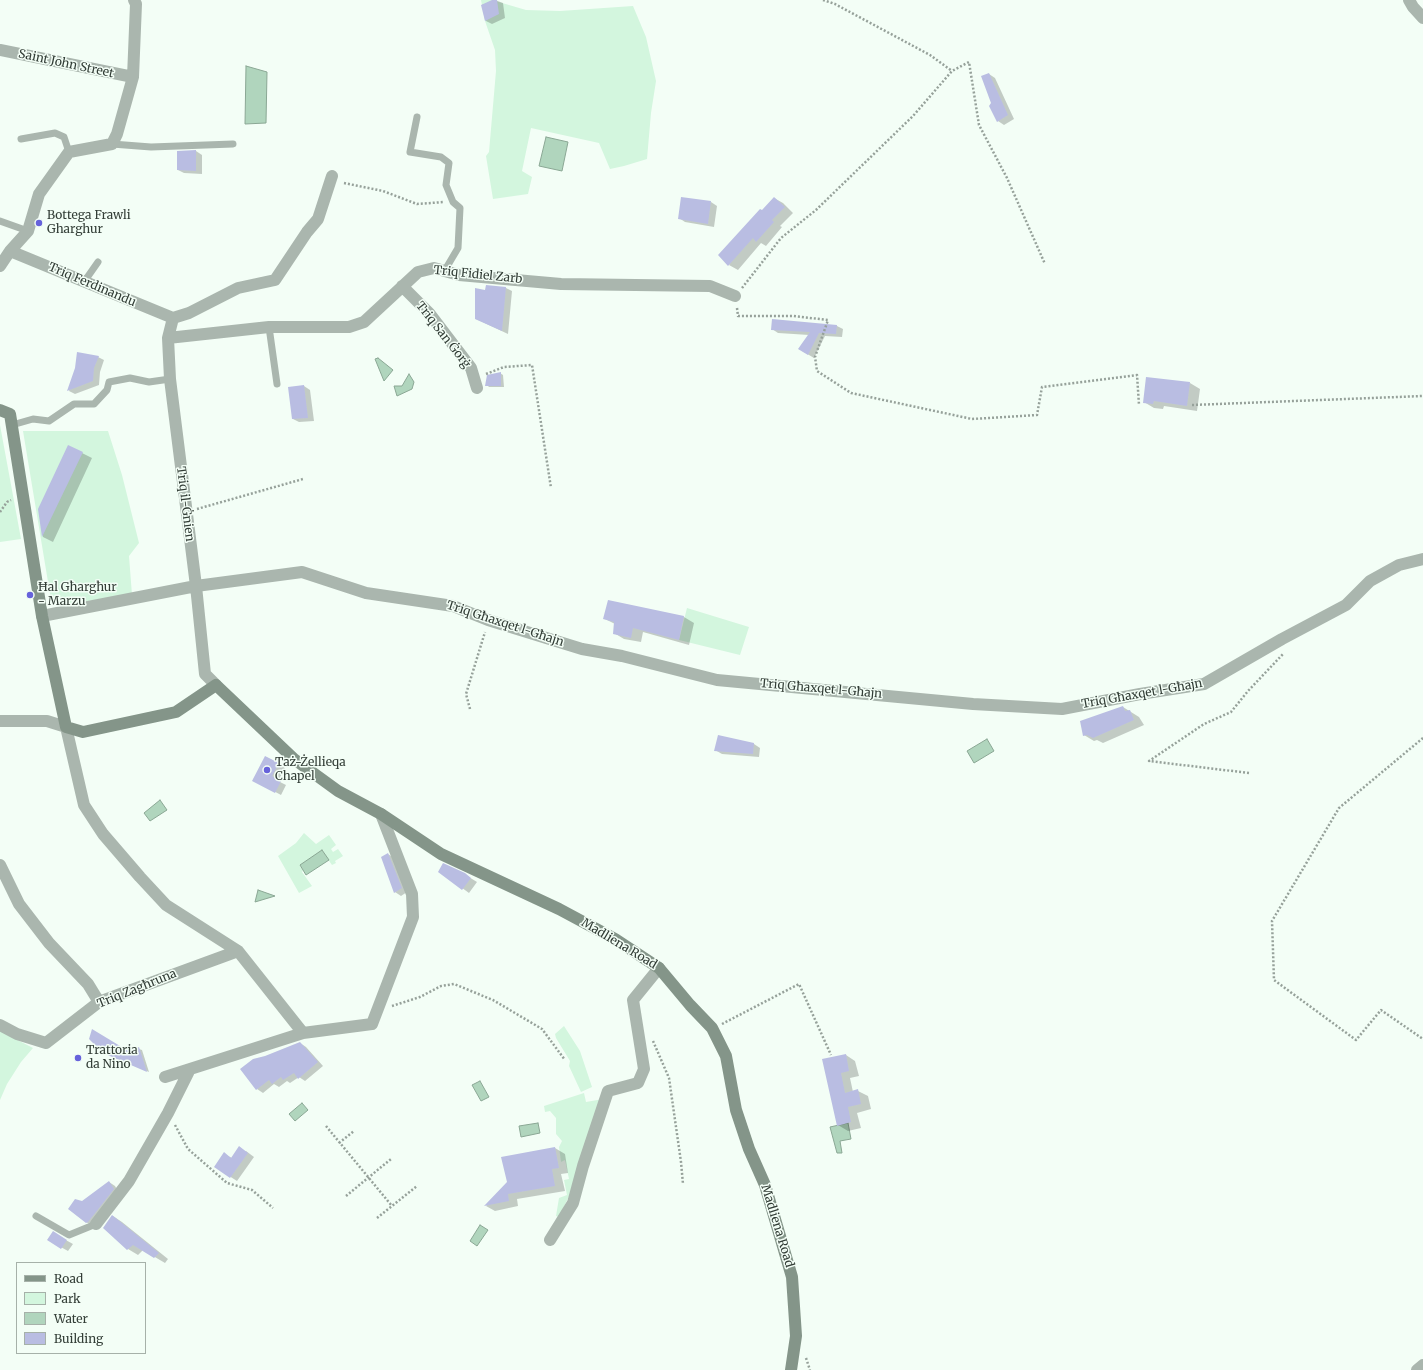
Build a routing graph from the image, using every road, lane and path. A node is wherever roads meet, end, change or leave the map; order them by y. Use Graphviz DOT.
graph roads {
  1 [pos="134,0"];
  2 [pos="823,0"];
  3 [pos="1409,0"];
  4 [pos="1423,18"];
  5 [pos="0,50"];
  6 [pos="952,71"];
  7 [pos="133,77"];
  8 [pos="417,117"];
  9 [pos="21,139"];
  10 [pos="112,144"];
  11 [pos="233,144"];
  12 [pos="69,152"];
  13 [pos="332,176"];
  14 [pos="344,183"];
  15 [pos="453,202"];
  16 [pos="0,221"];
  17 [pos="28,231"];
  18 [pos="10,251"];
  19 [pos="98,262"];
  20 [pos="1045,264"];
  21 [pos="0,266"];
  22 [pos="445,270"];
  23 [pos="84,282"];
  24 [pos="402,286"];
  25 [pos="735,296"];
  26 [pos="173,318"];
  27 [pos="269,327"];
  28 [pos="168,338"];
  29 [pos="170,379"];
  30 [pos="476,383"];
  31 [pos="277,384"];
  32 [pos="1423,396"];
  33 [pos="1192,404"];
  34 [pos="1139,405"];
  35 [pos="0,410"];
  36 [pos="12,425"];
  37 [pos="303,479"];
  38 [pos="550,488"];
  39 [pos="186,512"];
  40 [pos="1423,559"];
  41 [pos="196,586"];
  42 [pos="42,616"];
  43 [pos="488,620"];
  44 [pos="1282,639"];
  45 [pos="216,685"];
  46 [pos="470,709"];
  47 [pos="0,721"];
  48 [pos="66,727"];
  49 [pos="1423,738"];
  50 [pos="1249,773"];
  51 [pos="381,814"];
  52 [pos="0,865"];
  53 [pos="238,951"];
  54 [pos="659,968"];
  55 [pos="99,1002"];
  56 [pos="379,1006"];
  57 [pos="0,1025"];
  58 [pos="712,1028"];
  59 [pos="304,1033"];
  60 [pos="652,1038"];
  61 [pos="1423,1039"];
  62 [pos="832,1055"];
  63 [pos="565,1060"];
  64 [pos="190,1069"];
  65 [pos="165,1077"];
  66 [pos="168,1113"];
  67 [pos="326,1126"];
  68 [pos="354,1132"];
  69 [pos="339,1142"];
  70 [pos="391,1159"];
  71 [pos="369,1178"];
  72 [pos="683,1184"];
  73 [pos="417,1186"];
  74 [pos="346,1196"];
  75 [pos="392,1206"];
  76 [pos="273,1208"];
  77 [pos="36,1216"];
  78 [pos="378,1218"];
  79 [pos="96,1224"];
  80 [pos="550,1240"];
  81 [pos="1423,1365"];
  82 [pos="790,1370"];
  83 [pos="1417,1370"];
  1 -- 7 [label="street"];
  2 -- 6 [label="path"];
  3 -- 4 [label="street"];
  5 -- 7 [label="street, Saint John Street"];
  6 -- 20 [label="path"];
  6 -- 25 [label="path"];
  7 -- 10 [label="street"];
  8 -- 15 [label="lane"];
  9 -- 12 [label="lane"];
  10 -- 11 [label="lane"];
  10 -- 12 [label="street"];
  12 -- 17 [label="street"];
  13 -- 26 [label="street"];
  14 -- 15 [label="path"];
  15 -- 22 [label="lane"];
  16 -- 17 [label="lane"];
  17 -- 18 [label="street"];
  18 -- 21 [label="street"];
  18 -- 23 [label="street, Triq Ferdinandu"];
  19 -- 23 [label="lane"];
  22 -- 24 [label="street, Triq Fidiel Zarb"];
  22 -- 25 [label="street, Triq Fidiel Zarb"];
  23 -- 26 [label="street, Triq Ferdinandu"];
  24 -- 27 [label="street, Triq Fidiel Zarb"];
  24 -- 30 [label="street, Triq San Ġorġ"];
  25 -- 34 [label="path"];
  26 -- 28 [label="street, Triq il-Ġnien"];
  27 -- 28 [label="street, Triq Fidiel Zarb"];
  27 -- 31 [label="lane"];
  28 -- 29 [label="street, Triq il-Ġnien"];
  29 -- 36 [label="lane"];
  29 -- 39 [label="street, Triq il-Ġnien"];
  30 -- 38 [label="path"];
  32 -- 33 [label="path"];
  35 -- 36 [label="street"];
  36 -- 42 [label="street"];
  37 -- 39 [label="path"];
  39 -- 41 [label="street, Triq il-Ġnien"];
  40 -- 44 [label="street, Triq Għaxqet l-Għajn"];
  41 -- 42 [label="street, Triq Għaxqet l-Għajn"];
  41 -- 43 [label="street, Triq Għaxqet l-Għajn"];
  41 -- 45 [label="street, Triq il-Ġnien"];
  42 -- 48 [label="street"];
  43 -- 44 [label="street, Triq Għaxqet l-Għajn"];
  43 -- 46 [label="path"];
  44 -- 50 [label="path"];
  45 -- 48 [label="street"];
  45 -- 51 [label="street, Madliena Road"];
  47 -- 48 [label="street"];
  48 -- 53 [label="street"];
  49 -- 61 [label="path"];
  51 -- 54 [label="street, Madliena Road"];
  51 -- 56 [label="street"];
  52 -- 55 [label="street"];
  53 -- 55 [label="street, Triq Zagħruna"];
  53 -- 59 [label="street"];
  54 -- 58 [label="street, Madliena Road"];
  54 -- 80 [label="street"];
  55 -- 57 [label="street, Triq Zagħruna"];
  56 -- 59 [label="street"];
  56 -- 63 [label="path"];
  58 -- 62 [label="path"];
  58 -- 82 [label="street, Madliena Road"];
  59 -- 64 [label="street"];
  60 -- 72 [label="path"];
  64 -- 65 [label="street"];
  64 -- 66 [label="street"];
  66 -- 76 [label="path"];
  66 -- 79 [label="street"];
  67 -- 69 [label="path"];
  68 -- 69 [label="path"];
  69 -- 71 [label="path"];
  70 -- 71 [label="path"];
  71 -- 74 [label="path"];
  71 -- 75 [label="path"];
  73 -- 75 [label="path"];
  75 -- 78 [label="path"];
  77 -- 79 [label="lane"];
  81 -- 83 [label="street"];
}
